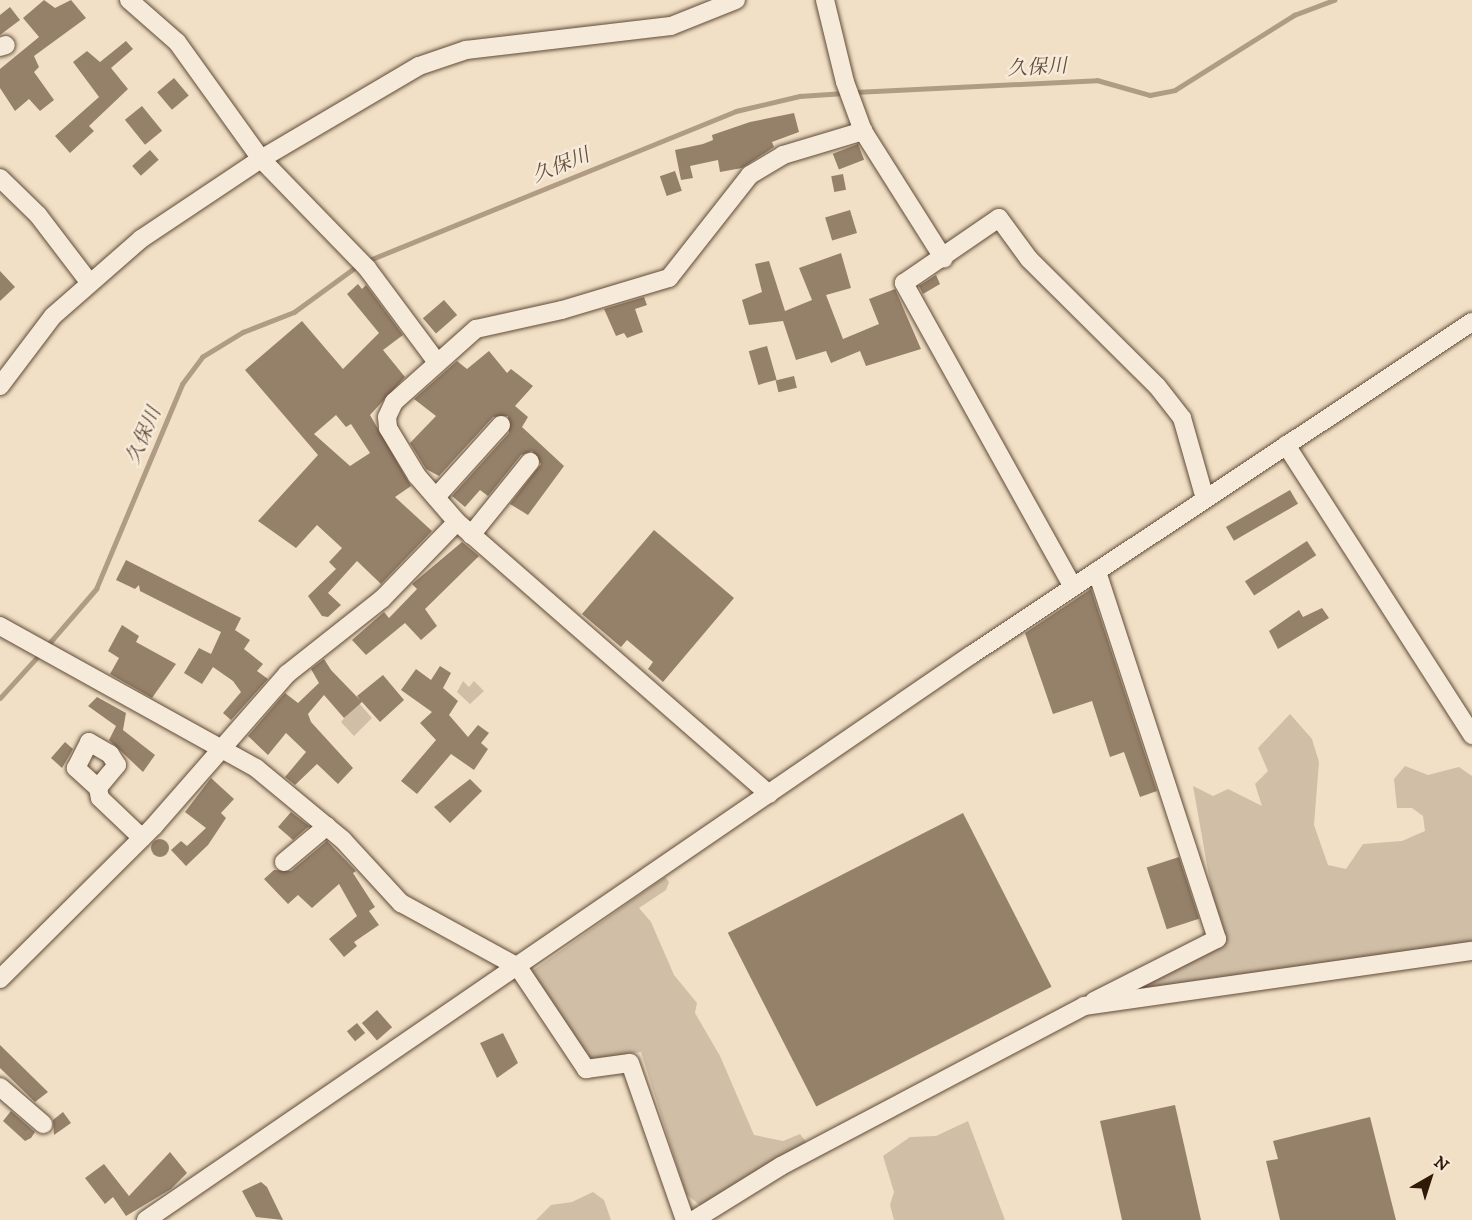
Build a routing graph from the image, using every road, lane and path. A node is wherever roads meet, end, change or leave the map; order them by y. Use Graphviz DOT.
graph roads {
  1 [pos="129,0"];
  2 [pos="736,0"];
  3 [pos="825,0"];
  4 [pos="863,131"];
  5 [pos="261,159"];
  6 [pos="0,177"];
  7 [pos="944,259"];
  8 [pos="89,282"];
  9 [pos="1472,322"];
  10 [pos="436,361"];
  11 [pos="0,386"];
  12 [pos="501,425"];
  13 [pos="1286,445"];
  14 [pos="530,462"];
  15 [pos="435,497"];
  16 [pos="1205,499"];
  17 [pos="457,522"];
  18 [pos="471,535"];
  19 [pos="1097,571"];
  20 [pos="1073,587"];
  21 [pos="0,626"];
  22 [pos="1472,735"];
  23 [pos="221,748"];
  24 [pos="98,788"];
  25 [pos="769,794"];
  26 [pos="327,826"];
  27 [pos="142,838"];
  28 [pos="284,862"];
  29 [pos="1472,951"];
  30 [pos="518,967"];
  31 [pos="0,979"];
  32 [pos="1084,1006"];
  33 [pos="0,1088"];
  34 [pos="43,1124"];
  35 [pos="146,1220"];
  36 [pos="685,1220"];
  37 [pos="694,1220"];
  1 -- 5 [label="street"];
  2 -- 5 [label="street"];
  3 -- 4 [label="street"];
  4 -- 7 [label="street"];
  4 -- 10 [label="street"];
  5 -- 8 [label="street"];
  5 -- 10 [label="street"];
  6 -- 8 [label="street"];
  7 -- 16 [label="street"];
  7 -- 20 [label="street"];
  8 -- 11 [label="street"];
  9 -- 13 [label="street"];
  10 -- 15 [label="street"];
  12 -- 15 [label="street"];
  13 -- 16 [label="street"];
  13 -- 22 [label="street"];
  14 -- 18 [label="street"];
  15 -- 17 [label="street"];
  16 -- 19 [label="street"];
  17 -- 18 [label="street"];
  17 -- 23 [label="street"];
  18 -- 25 [label="street"];
  19 -- 20 [label="street"];
  19 -- 32 [label="street"];
  20 -- 25 [label="street"];
  21 -- 23 [label="street"];
  23 -- 26 [label="street"];
  23 -- 27 [label="street"];
  24 -- 27 [label="street"];
  25 -- 30 [label="street"];
  26 -- 28 [label="street"];
  26 -- 30 [label="street"];
  27 -- 31 [label="street"];
  29 -- 32 [label="street"];
  30 -- 35 [label="street"];
  30 -- 36 [label="street"];
  32 -- 37 [label="street"];
  33 -- 34 [label="street"];
}
